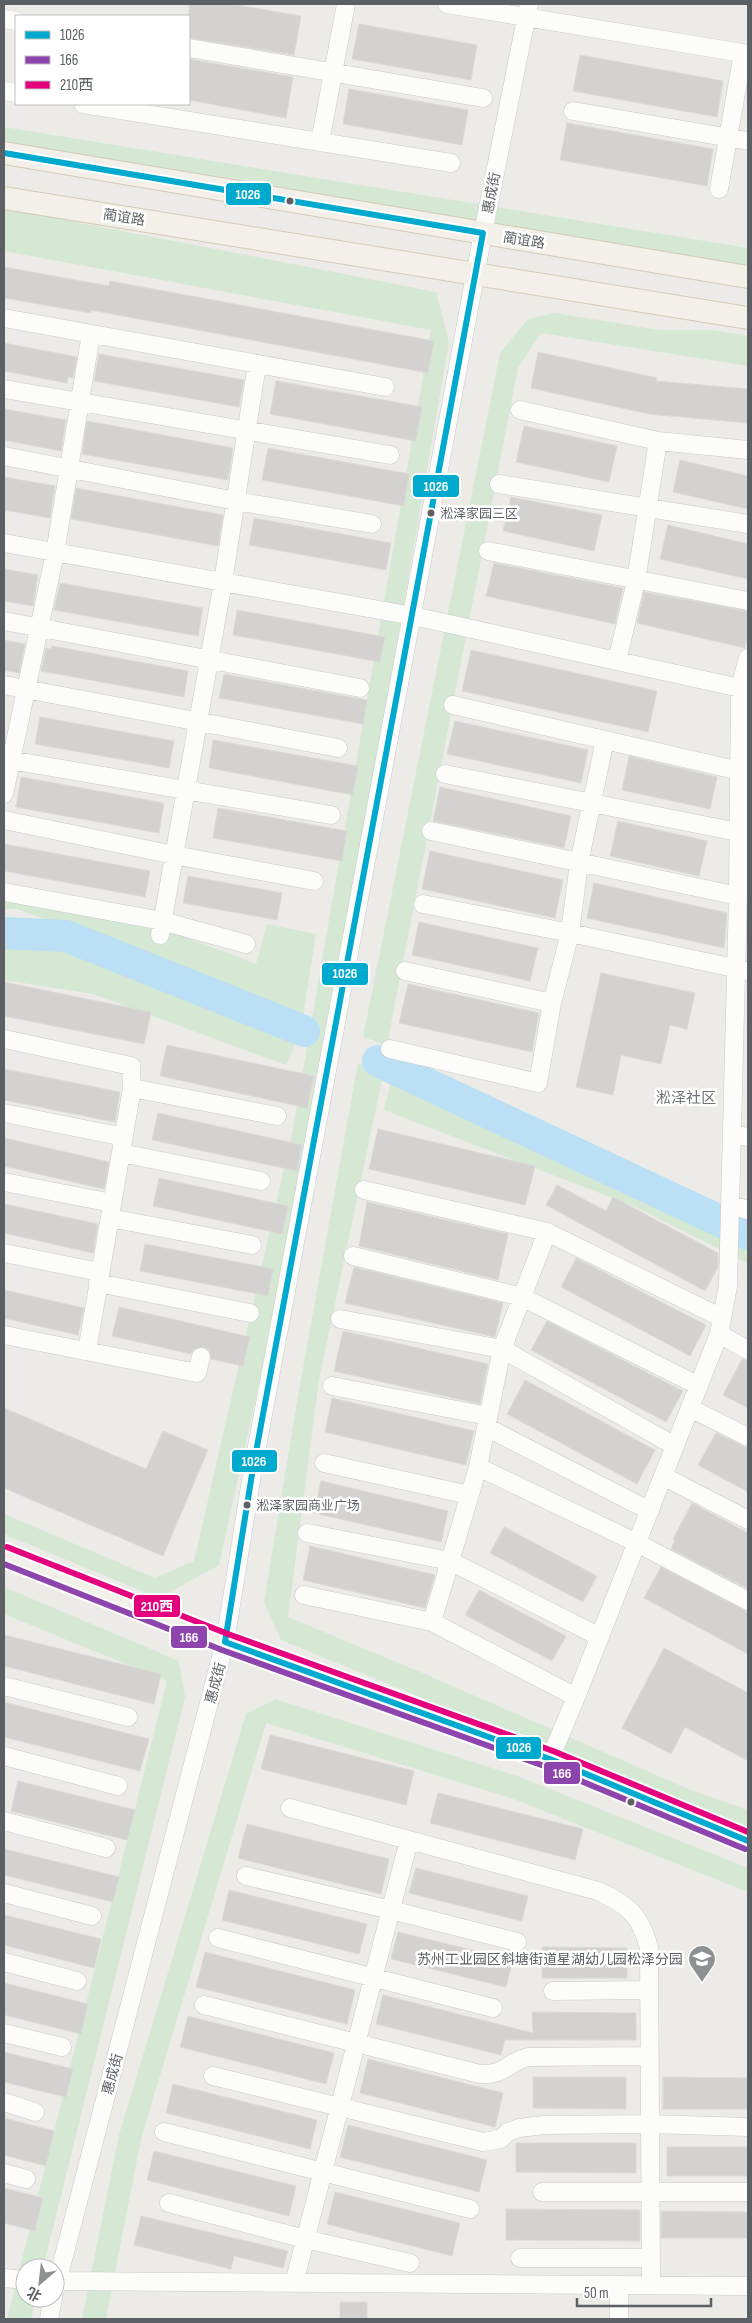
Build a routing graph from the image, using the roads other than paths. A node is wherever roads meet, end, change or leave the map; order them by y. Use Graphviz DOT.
graph roads {
  1 [pos="346,4"];
  2 [pos="448,4"];
  3 [pos="527,10"];
  4 [pos="190,48"];
  5 [pos="746,53"];
  6 [pos="332,71"];
  7 [pos="483,98"];
  8 [pos="89,105"];
  9 [pos="573,110"];
  10 [pos="728,138"];
  11 [pos="748,141"];
  12 [pos="320,142"];
  13 [pos="4,153"];
  14 [pos="451,163"];
  15 [pos="718,189"];
  16 [pos="4,198"];
  17 [pos="484,233"];
  18 [pos="476,274"];
  19 [pos="748,277"];
  20 [pos="4,318"];
  21 [pos="748,318"];
  22 [pos="91,334"];
  23 [pos="257,364"];
  24 [pos="385,387"];
  25 [pos="4,389"];
  26 [pos="80,402"];
  27 [pos="520,410"];
  28 [pos="246,431"];
  29 [pos="658,441"];
  30 [pos="748,450"];
  31 [pos="4,456"];
  32 [pos="390,456"];
  33 [pos="69,467"];
  34 [pos="499,484"];
  35 [pos="236,501"];
  36 [pos="649,508"];
  37 [pos="372,524"];
  38 [pos="748,524"];
  39 [pos="4,544"];
  40 [pos="488,551"];
  41 [pos="55,552"];
  42 [pos="636,581"];
  43 [pos="223,582"];
  44 [pos="748,601"];
  45 [pos="413,616"];
  46 [pos="4,621"];
  47 [pos="39,627"];
  48 [pos="748,658"];
  49 [pos="209,659"];
  50 [pos="617,660"];
  51 [pos="4,685"];
  52 [pos="744,687"];
  53 [pos="360,688"];
  54 [pos="26,689"];
  55 [pos="453,705"];
  56 [pos="198,721"];
  57 [pos="605,740"];
  58 [pos="744,747"];
  59 [pos="338,748"];
  60 [pos="7,760"];
  61 [pos="740,771"];
  62 [pos="445,774"];
  63 [pos="186,791"];
  64 [pos="4,794"];
  65 [pos="591,803"];
  66 [pos="743,813"];
  67 [pos="331,815"];
  68 [pos="4,820"];
  69 [pos="431,831"];
  70 [pos="738,832"];
  71 [pos="174,855"];
  72 [pos="579,863"];
  73 [pos="314,881"];
  74 [pos="4,892"];
  75 [pos="741,892"];
  76 [pos="423,904"];
  77 [pos="161,928"];
  78 [pos="570,933"];
  79 [pos="246,944"];
  80 [pos="742,970"];
  81 [pos="405,971"];
  82 [pos="552,1003"];
  83 [pos="4,1039"];
  84 [pos="390,1049"];
  85 [pos="741,1050"];
  86 [pos="132,1088"];
  87 [pos="4,1113"];
  88 [pos="277,1116"];
  89 [pos="740,1136"];
  90 [pos="122,1145"];
  91 [pos="262,1181"];
  92 [pos="4,1182"];
  93 [pos="364,1190"];
  94 [pos="730,1205"];
  95 [pos="111,1210"];
  96 [pos="748,1210"];
  97 [pos="547,1232"];
  98 [pos="252,1245"];
  99 [pos="4,1253"];
  100 [pos="353,1256"];
  101 [pos="99,1278"];
  102 [pos="522,1296"];
  103 [pos="250,1313"];
  104 [pos="340,1319"];
  105 [pos="720,1326"];
  106 [pos="4,1335"];
  107 [pos="502,1349"];
  108 [pos="748,1350"];
  109 [pos="87,1351"];
  110 [pos="201,1357"];
  111 [pos="332,1386"];
  112 [pos="699,1386"];
  113 [pos="690,1408"];
  114 [pos="487,1421"];
  115 [pos="748,1437"];
  116 [pos="675,1446"];
  117 [pos="324,1463"];
  118 [pos="478,1467"];
  119 [pos="664,1476"];
  120 [pos="469,1494"];
  121 [pos="650,1511"];
  122 [pos="748,1520"];
  123 [pos="307,1533"];
  124 [pos="637,1542"];
  125 [pos="4,1555"];
  126 [pos="450,1561"];
  127 [pos="304,1595"];
  128 [pos="748,1601"];
  129 [pos="432,1622"];
  130 [pos="600,1637"];
  131 [pos="225,1642"];
  132 [pos="4,1686"];
  133 [pos="576,1697"];
  134 [pos="128,1718"];
  135 [pos="4,1756"];
  136 [pos="550,1759"];
  137 [pos="118,1786"];
  138 [pos="290,1808"];
  139 [pos="4,1821"];
  140 [pos="410,1840"];
  141 [pos="748,1841"];
  142 [pos="106,1848"];
  143 [pos="246,1876"];
  144 [pos="4,1893"];
  145 [pos="391,1910"];
  146 [pos="92,1916"];
  147 [pos="218,1938"];
  148 [pos="517,1942"];
  149 [pos="4,1962"];
  150 [pos="374,1977"];
  151 [pos="77,1981"];
  152 [pos="649,1990"];
  153 [pos="554,1991"];
  154 [pos="204,2005"];
  155 [pos="493,2008"];
  156 [pos="4,2033"];
  157 [pos="357,2042"];
  158 [pos="62,2047"];
  159 [pos="650,2056"];
  160 [pos="213,2076"];
  161 [pos="4,2102"];
  162 [pos="340,2107"];
  163 [pos="35,2112"];
  164 [pos="650,2124"];
  165 [pos="748,2127"];
  166 [pos="164,2132"];
  167 [pos="4,2173"];
  168 [pos="322,2173"];
  169 [pos="26,2179"];
  170 [pos="651,2191"];
  171 [pos="542,2192"];
  172 [pos="748,2192"];
  173 [pos="169,2202"];
  174 [pos="470,2209"];
  175 [pos="305,2239"];
  176 [pos="63,2258"];
  177 [pos="520,2258"];
  178 [pos="651,2258"];
  179 [pos="410,2263"];
  180 [pos="294,2283"];
  181 [pos="619,2285"];
  182 [pos="651,2285"];
  183 [pos="748,2286"];
  184 [pos="65,2288"];
  185 [pos="619,2319"];
  1 -- 6 [label="street"];
  2 -- 3 [label="street"];
  3 -- 5 [label="street"];
  3 -- 17 [label="street, 惠成街"];
  4 -- 6 [label="street"];
  5 -- 10 [label="street"];
  6 -- 7 [label="street"];
  6 -- 12 [label="street"];
  8 -- 12 [label="street"];
  9 -- 10 [label="street"];
  10 -- 11 [label="street"];
  10 -- 15 [label="street"];
  12 -- 14 [label="street"];
  13 -- 17 [label="main road, 蔺谊路"];
  16 -- 18 [label="main road, 蔺谊路"];
  17 -- 18 [label="street, 惠成街"];
  17 -- 19 [label="main road, 蔺谊路"];
  18 -- 21 [label="main road, 蔺谊路"];
  18 -- 45 [label="street, 惠成街"];
  20 -- 22 [label="street"];
  22 -- 23 [label="street"];
  22 -- 26 [label="street"];
  23 -- 24 [label="street"];
  23 -- 28 [label="street"];
  25 -- 26 [label="street"];
  26 -- 28 [label="street"];
  26 -- 33 [label="street"];
  27 -- 29 [label="street"];
  28 -- 32 [label="street"];
  28 -- 35 [label="street"];
  29 -- 30 [label="street"];
  29 -- 36 [label="street"];
  31 -- 33 [label="street"];
  33 -- 35 [label="street"];
  33 -- 41 [label="street"];
  34 -- 36 [label="street"];
  35 -- 37 [label="street"];
  35 -- 43 [label="street"];
  36 -- 38 [label="street"];
  36 -- 42 [label="street"];
  39 -- 41 [label="street"];
  40 -- 42 [label="street"];
  41 -- 43 [label="street"];
  41 -- 47 [label="street"];
  42 -- 44 [label="street"];
  42 -- 50 [label="street"];
  43 -- 45 [label="street"];
  43 -- 49 [label="street"];
  45 -- 50 [label="street"];
  45 -- 131 [label="street, 惠成街"];
  46 -- 47 [label="street"];
  47 -- 49 [label="street"];
  47 -- 54 [label="street"];
  48 -- 52 [label="street"];
  49 -- 53 [label="street"];
  49 -- 56 [label="street"];
  50 -- 52 [label="street"];
  51 -- 54 [label="street"];
  52 -- 58 [label="street"];
  54 -- 56 [label="street"];
  54 -- 60 [label="street"];
  55 -- 57 [label="street"];
  56 -- 59 [label="street"];
  56 -- 63 [label="street"];
  57 -- 61 [label="street"];
  57 -- 65 [label="street"];
  58 -- 61 [label="street"];
  60 -- 63 [label="street"];
  60 -- 64 [label="street"];
  61 -- 66 [label="street"];
  62 -- 65 [label="street"];
  63 -- 67 [label="street"];
  63 -- 71 [label="street"];
  65 -- 70 [label="street"];
  65 -- 72 [label="street"];
  66 -- 70 [label="street"];
  68 -- 71 [label="street"];
  69 -- 72 [label="street"];
  70 -- 75 [label="street"];
  71 -- 73 [label="street"];
  71 -- 77 [label="street"];
  72 -- 75 [label="street"];
  72 -- 78 [label="street"];
  74 -- 77 [label="street"];
  75 -- 80 [label="street"];
  76 -- 78 [label="street"];
  77 -- 79 [label="street"];
  78 -- 80 [label="street"];
  78 -- 82 [label="street"];
  80 -- 85 [label="street"];
  81 -- 82 [label="street"];
  82 -- 84 [label="street"];
  83 -- 86 [label="street"];
  85 -- 89 [label="street"];
  86 -- 88 [label="street"];
  86 -- 90 [label="street"];
  87 -- 90 [label="street"];
  89 -- 94 [label="street"];
  90 -- 91 [label="street"];
  90 -- 95 [label="street"];
  92 -- 95 [label="street"];
  93 -- 97 [label="street"];
  94 -- 96 [label="street"];
  94 -- 105 [label="street"];
  95 -- 98 [label="street"];
  95 -- 101 [label="street"];
  97 -- 102 [label="street"];
  97 -- 105 [label="street"];
  99 -- 101 [label="street"];
  100 -- 102 [label="street"];
  101 -- 103 [label="street"];
  101 -- 109 [label="street"];
  102 -- 107 [label="street"];
  102 -- 112 [label="street"];
  104 -- 107 [label="street"];
  105 -- 108 [label="street"];
  105 -- 112 [label="street"];
  106 -- 109 [label="street"];
  107 -- 114 [label="street"];
  107 -- 116 [label="street"];
  109 -- 110 [label="street"];
  111 -- 114 [label="street"];
  112 -- 113 [label="street"];
  113 -- 115 [label="street"];
  113 -- 116 [label="street"];
  114 -- 118 [label="street"];
  114 -- 121 [label="street"];
  116 -- 119 [label="street"];
  117 -- 120 [label="street"];
  118 -- 120 [label="street"];
  118 -- 124 [label="street"];
  119 -- 121 [label="street"];
  119 -- 122 [label="street"];
  120 -- 126 [label="street"];
  121 -- 124 [label="street"];
  123 -- 126 [label="street"];
  124 -- 128 [label="street"];
  124 -- 130 [label="street"];
  125 -- 131 [label="main road"];
  126 -- 129 [label="street"];
  126 -- 130 [label="street"];
  127 -- 129 [label="street"];
  129 -- 133 [label="street"];
  130 -- 133 [label="street"];
  131 -- 136 [label="main road"];
  131 -- 176 [label="street, 惠成街"];
  132 -- 134 [label="street"];
  133 -- 136 [label="street"];
  135 -- 137 [label="street"];
  136 -- 141 [label="main road"];
  138 -- 140 [label="street"];
  139 -- 142 [label="street"];
  140 -- 145 [label="street"];
  140 -- 152 [label="street"];
  143 -- 145 [label="street"];
  144 -- 146 [label="street"];
  145 -- 148 [label="street"];
  145 -- 150 [label="street"];
  147 -- 150 [label="street"];
  149 -- 151 [label="street"];
  150 -- 155 [label="street"];
  150 -- 157 [label="street"];
  152 -- 153 [label="street"];
  152 -- 159 [label="street"];
  154 -- 157 [label="street"];
  156 -- 158 [label="street"];
  157 -- 159 [label="street"];
  157 -- 162 [label="street"];
  159 -- 164 [label="street"];
  160 -- 162 [label="street"];
  161 -- 163 [label="street"];
  162 -- 164 [label="street"];
  162 -- 168 [label="street"];
  164 -- 165 [label="street"];
  164 -- 170 [label="street"];
  166 -- 168 [label="street"];
  167 -- 169 [label="street"];
  168 -- 174 [label="street"];
  168 -- 175 [label="street"];
  170 -- 171 [label="street"];
  170 -- 172 [label="street"];
  170 -- 178 [label="street"];
  173 -- 175 [label="street"];
  175 -- 179 [label="street"];
  175 -- 180 [label="street"];
  177 -- 178 [label="street"];
  178 -- 182 [label="street"];
  180 -- 181 [label="street"];
  180 -- 184 [label="street"];
  181 -- 182 [label="street"];
  181 -- 185 [label="street"];
  182 -- 183 [label="street"];
}
